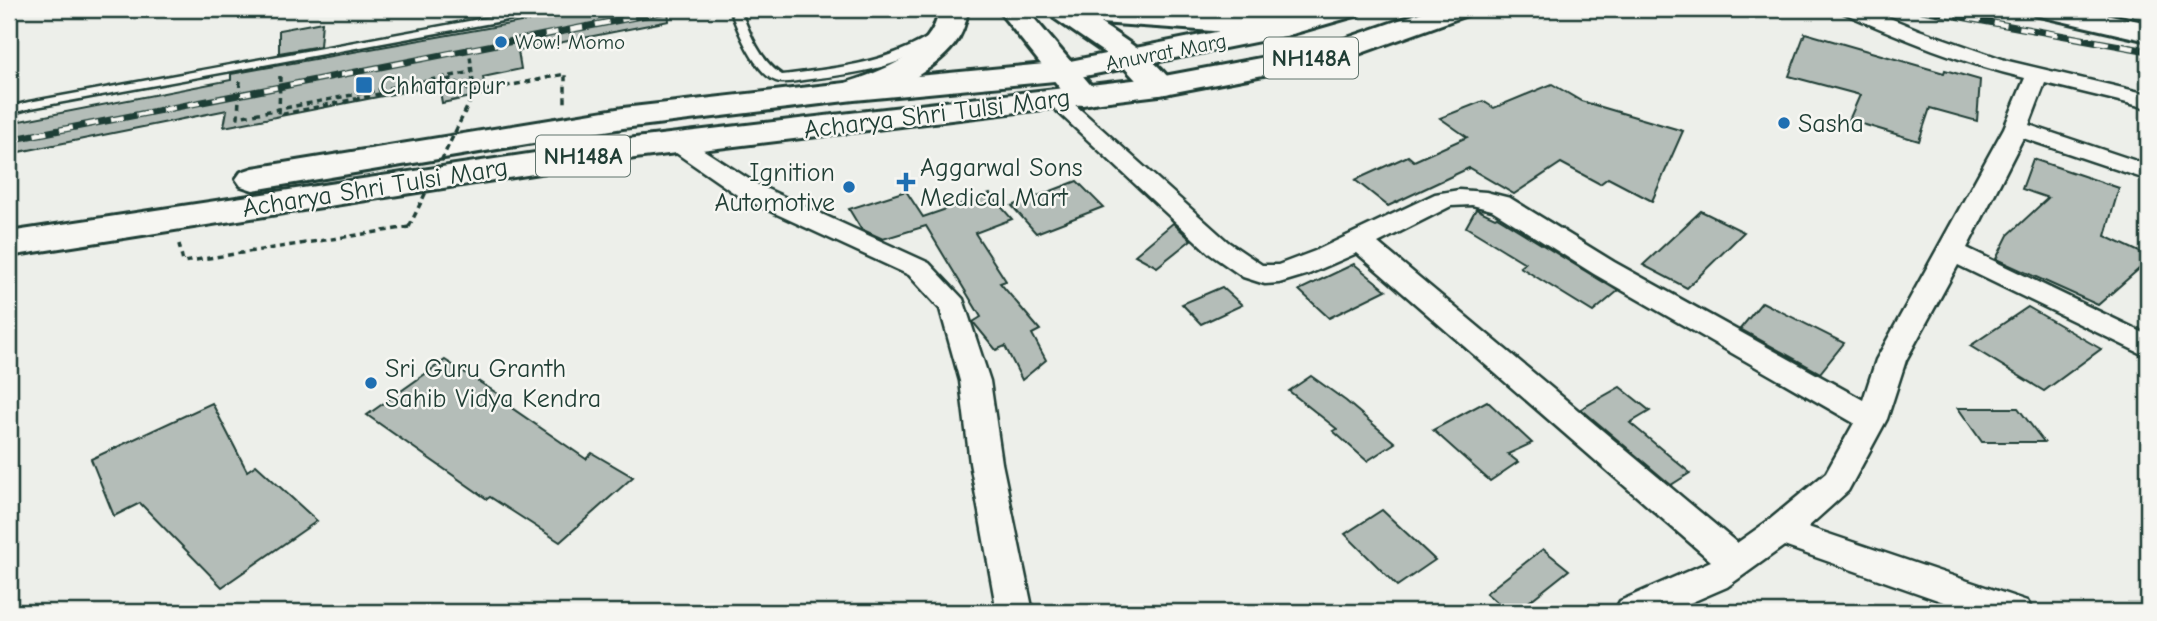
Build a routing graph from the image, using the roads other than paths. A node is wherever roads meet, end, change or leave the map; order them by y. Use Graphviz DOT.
graph roads {
  1 [pos="551,9"];
  2 [pos="735,9"];
  3 [pos="1011,9"];
  4 [pos="1348,9"];
  5 [pos="1457,9"];
  6 [pos="1851,9"];
  7 [pos="2045,9"];
  8 [pos="1062,10"];
  9 [pos="508,13"];
  10 [pos="952,18"];
  11 [pos="1285,27"];
  12 [pos="2148,32"];
  13 [pos="1133,59"];
  14 [pos="2038,76"];
  15 [pos="1159,86"];
  16 [pos="1068,89"];
  17 [pos="855,91"];
  18 [pos="2148,101"];
  19 [pos="9,111"];
  20 [pos="2016,128"];
  21 [pos="677,143"];
  22 [pos="2148,173"];
  23 [pos="9,219"];
  24 [pos="1359,241"];
  25 [pos="9,244"];
  26 [pos="1952,251"];
  27 [pos="2148,347"];
  28 [pos="1872,419"];
  29 [pos="1780,531"];
  30 [pos="1737,562"];
  31 [pos="1015,612"];
  32 [pos="1632,612"];
  33 [pos="2015,612"];
  1 -- 9 [label="lane"];
  2 -- 10 [label="lane"];
  3 -- 16 [label="main road"];
  4 -- 11 [label="main road, Anuvrat Marg / NH148A"];
  5 -- 15 [label="main road, Anuvrat Marg / NH148A"];
  6 -- 14 [label="street"];
  7 -- 12 [label="main road"];
  8 -- 11 [label="main road"];
  8 -- 13 [label="main road"];
  9 -- 19 [label="lane"];
  10 -- 17 [label="main road"];
  11 -- 13 [label="main road, Anuvrat Marg / NH148A"];
  13 -- 15 [label="main road"];
  13 -- 16 [label="main road, Anuvrat Marg / NH148A"];
  14 -- 18 [label="street"];
  14 -- 20 [label="street"];
  15 -- 16 [label="main road, Acharya Shri Tulsi Marg / NH148A"];
  16 -- 17 [label="main road, Acharya Shri Tulsi Marg / NH148A"];
  16 -- 21 [label="main road, Acharya Shri Tulsi Marg / NH148A"];
  16 -- 24 [label="street"];
  17 -- 23 [label="main road, Acharya Shri Tulsi Marg / NH148A"];
  20 -- 22 [label="street"];
  20 -- 26 [label="street"];
  21 -- 25 [label="main road, Acharya Shri Tulsi Marg / NH148A"];
  21 -- 31 [label="street"];
  24 -- 28 [label="street"];
  24 -- 30 [label="street"];
  26 -- 27 [label="street"];
  26 -- 28 [label="street"];
  28 -- 29 [label="street"];
  29 -- 30 [label="street"];
  29 -- 33 [label="street"];
  30 -- 32 [label="street"];
}
